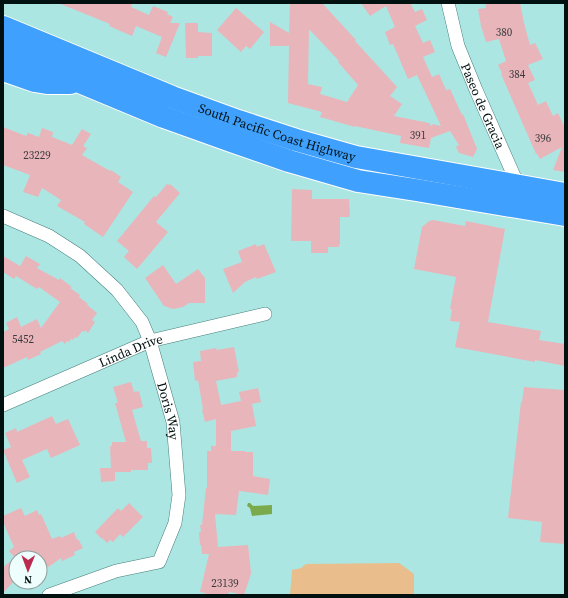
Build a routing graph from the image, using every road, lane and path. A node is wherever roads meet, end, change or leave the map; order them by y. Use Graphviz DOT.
graph roads {
  1 [pos="448,3"];
  2 [pos="3,27"];
  3 [pos="3,50"];
  4 [pos="3,70"];
  5 [pos="86,84"];
  6 [pos="518,185"];
  7 [pos="565,194"];
  8 [pos="517,207"];
  9 [pos="565,215"];
  10 [pos="3,216"];
  11 [pos="265,314"];
  12 [pos="150,341"];
  13 [pos="3,405"];
  14 [pos="49,595"];
  1 -- 6 [label="street, Paseo de Gracia"];
  2 -- 6 [label="highway, South Pacific Coast Highway"];
  3 -- 5 [label="highway, South Pacific Coast Highway"];
  4 -- 5 [label="highway"];
  5 -- 8 [label="highway, South Pacific Coast Highway"];
  6 -- 7 [label="highway, South Pacific Coast Highway"];
  6 -- 8 [label="street, Paseo de Gracia"];
  8 -- 9 [label="highway, South Pacific Coast Highway"];
  10 -- 12 [label="street, Doris Way"];
  11 -- 12 [label="street, Linda Drive"];
  12 -- 13 [label="street, Linda Drive"];
  12 -- 14 [label="street, Doris Way"];
}
